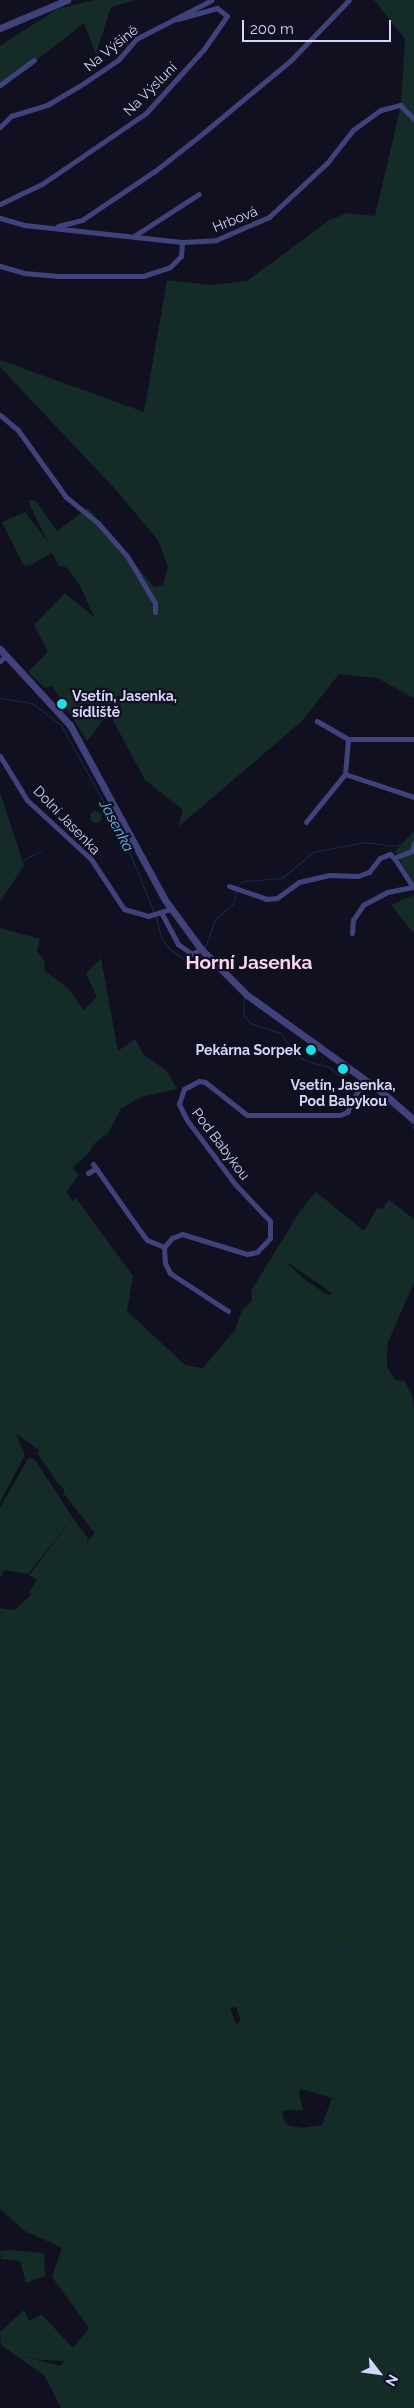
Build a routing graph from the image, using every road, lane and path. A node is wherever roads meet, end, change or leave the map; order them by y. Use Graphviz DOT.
graph roads {
  1 [pos="67,0"];
  2 [pos="212,0"];
  3 [pos="348,0"];
  4 [pos="178,19"];
  5 [pos="0,28"];
  6 [pos="34,60"];
  7 [pos="0,85"];
  8 [pos="414,118"];
  9 [pos="0,127"];
  10 [pos="199,194"];
  11 [pos="0,204"];
  12 [pos="0,218"];
  13 [pos="45,228"];
  14 [pos="134,237"];
  15 [pos="182,242"];
  16 [pos="0,266"];
  17 [pos="0,415"];
  18 [pos="155,612"];
  19 [pos="2,655"];
  20 [pos="317,721"];
  21 [pos="348,739"];
  22 [pos="414,739"];
  23 [pos="0,756"];
  24 [pos="345,774"];
  25 [pos="414,797"];
  26 [pos="306,822"];
  27 [pos="414,843"];
  28 [pos="394,858"];
  29 [pos="229,886"];
  30 [pos="171,910"];
  31 [pos="162,914"];
  32 [pos="352,933"];
  33 [pos="202,951"];
  34 [pos="364,1079"];
  35 [pos="414,1120"];
  36 [pos="88,1174"];
  37 [pos="164,1247"];
  38 [pos="228,1311"];
  1 -- 5 [label="street"];
  2 -- 4 [label="street, Na Výšině"];
  3 -- 13 [label="street, Hrbová"];
  4 -- 9 [label="street, Na Výšině"];
  4 -- 11 [label="street, Na Výsluní"];
  6 -- 7 [label="street"];
  8 -- 15 [label="street, Hrbová"];
  10 -- 14 [label="street"];
  12 -- 13 [label="street, Hrbová"];
  13 -- 14 [label="street, Hrbová"];
  14 -- 15 [label="street, Hrbová"];
  15 -- 16 [label="street"];
  17 -- 18 [label="street"];
  19 -- 30 [label="street"];
  20 -- 21 [label="street"];
  21 -- 22 [label="street"];
  21 -- 24 [label="street"];
  23 -- 31 [label="street, Dolní Jasenka"];
  24 -- 25 [label="street"];
  24 -- 26 [label="street"];
  27 -- 28 [label="street"];
  28 -- 29 [label="street"];
  28 -- 32 [label="street"];
  30 -- 31 [label="street, Dolní Jasenka"];
  30 -- 33 [label="street"];
  31 -- 33 [label="street"];
  33 -- 34 [label="street"];
  34 -- 35 [label="street"];
  34 -- 37 [label="street, Pod Babykou"];
  36 -- 37 [label="street"];
  37 -- 38 [label="street"];
}
